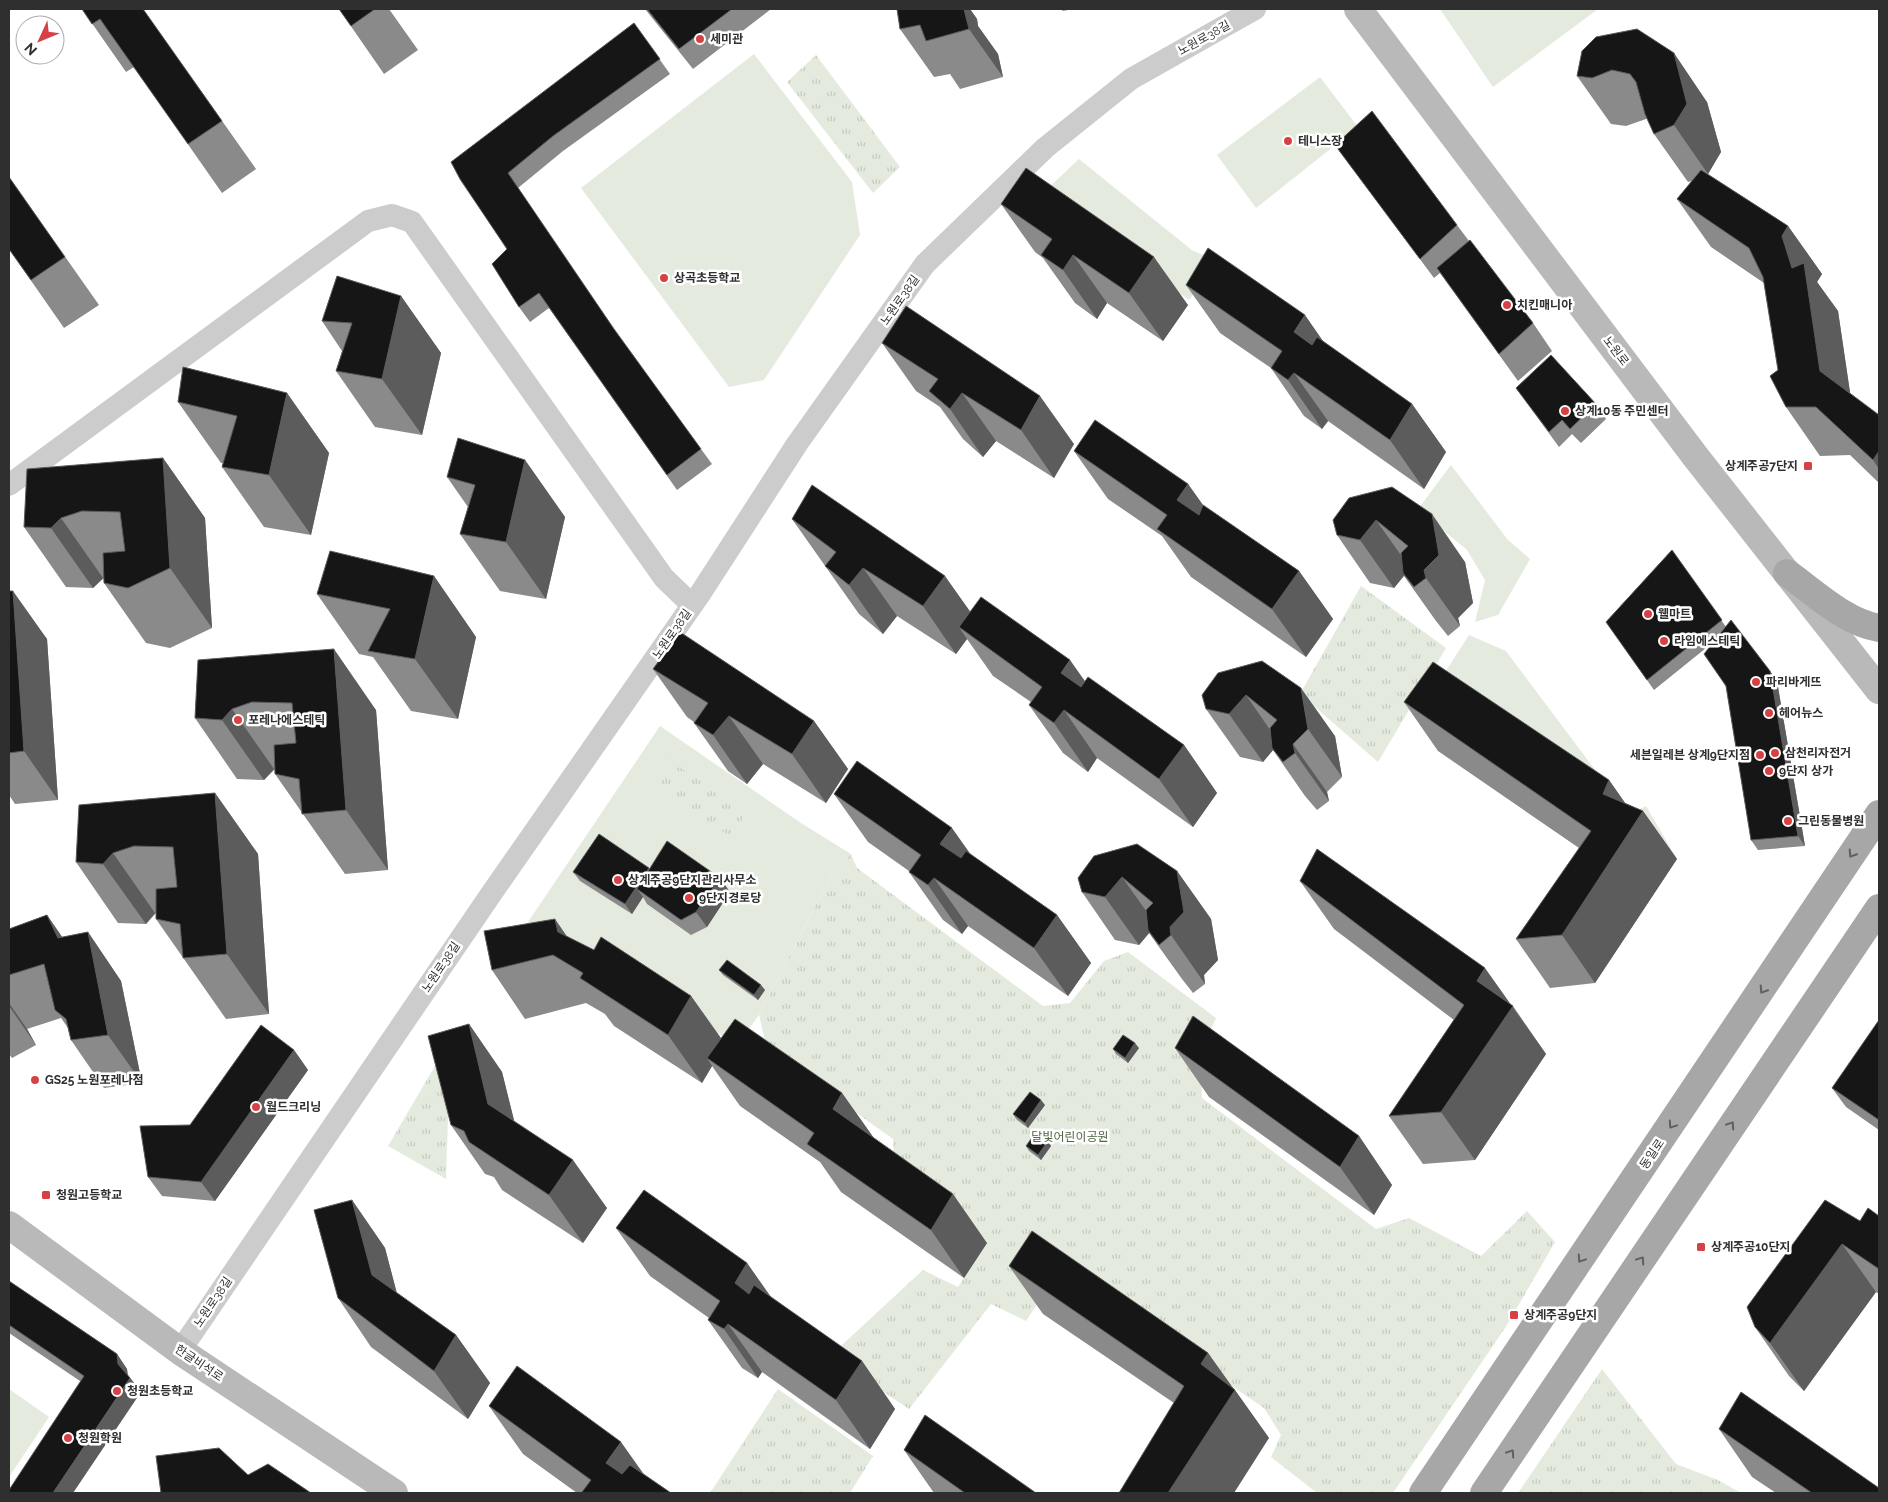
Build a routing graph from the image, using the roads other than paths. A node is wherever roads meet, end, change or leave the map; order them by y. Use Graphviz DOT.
graph roads {
  1 [pos="1255,9"];
  2 [pos="1358,9"];
  3 [pos="9,485"];
  4 [pos="1787,573"];
  5 [pos="692,605"];
  6 [pos="1879,628"];
  7 [pos="1879,690"];
  8 [pos="1879,814"];
  9 [pos="1879,908"];
  10 [pos="1879,940"];
  11 [pos="1798,1026"];
  12 [pos="9,1225"];
  13 [pos="180,1350"];
  14 [pos="394,1493"];
  15 [pos="1423,1493"];
  16 [pos="1484,1493"];
  1 -- 5 [label="street, 노원로38길"];
  2 -- 4 [label="main road, 노원로"];
  3 -- 5 [label="street"];
  4 -- 6 [label="main road"];
  4 -- 7 [label="main road, 노원로"];
  5 -- 13 [label="street, 노원로38길"];
  8 -- 15 [label="main road, 동일로, one-way"];
  9 -- 11 [label="main road"];
  10 -- 11 [label="main road"];
  16 -- 11 [label="main road, one-way"];
  12 -- 13 [label="main road, 한글비석로"];
  13 -- 14 [label="main road, 한글비석로"];
}
